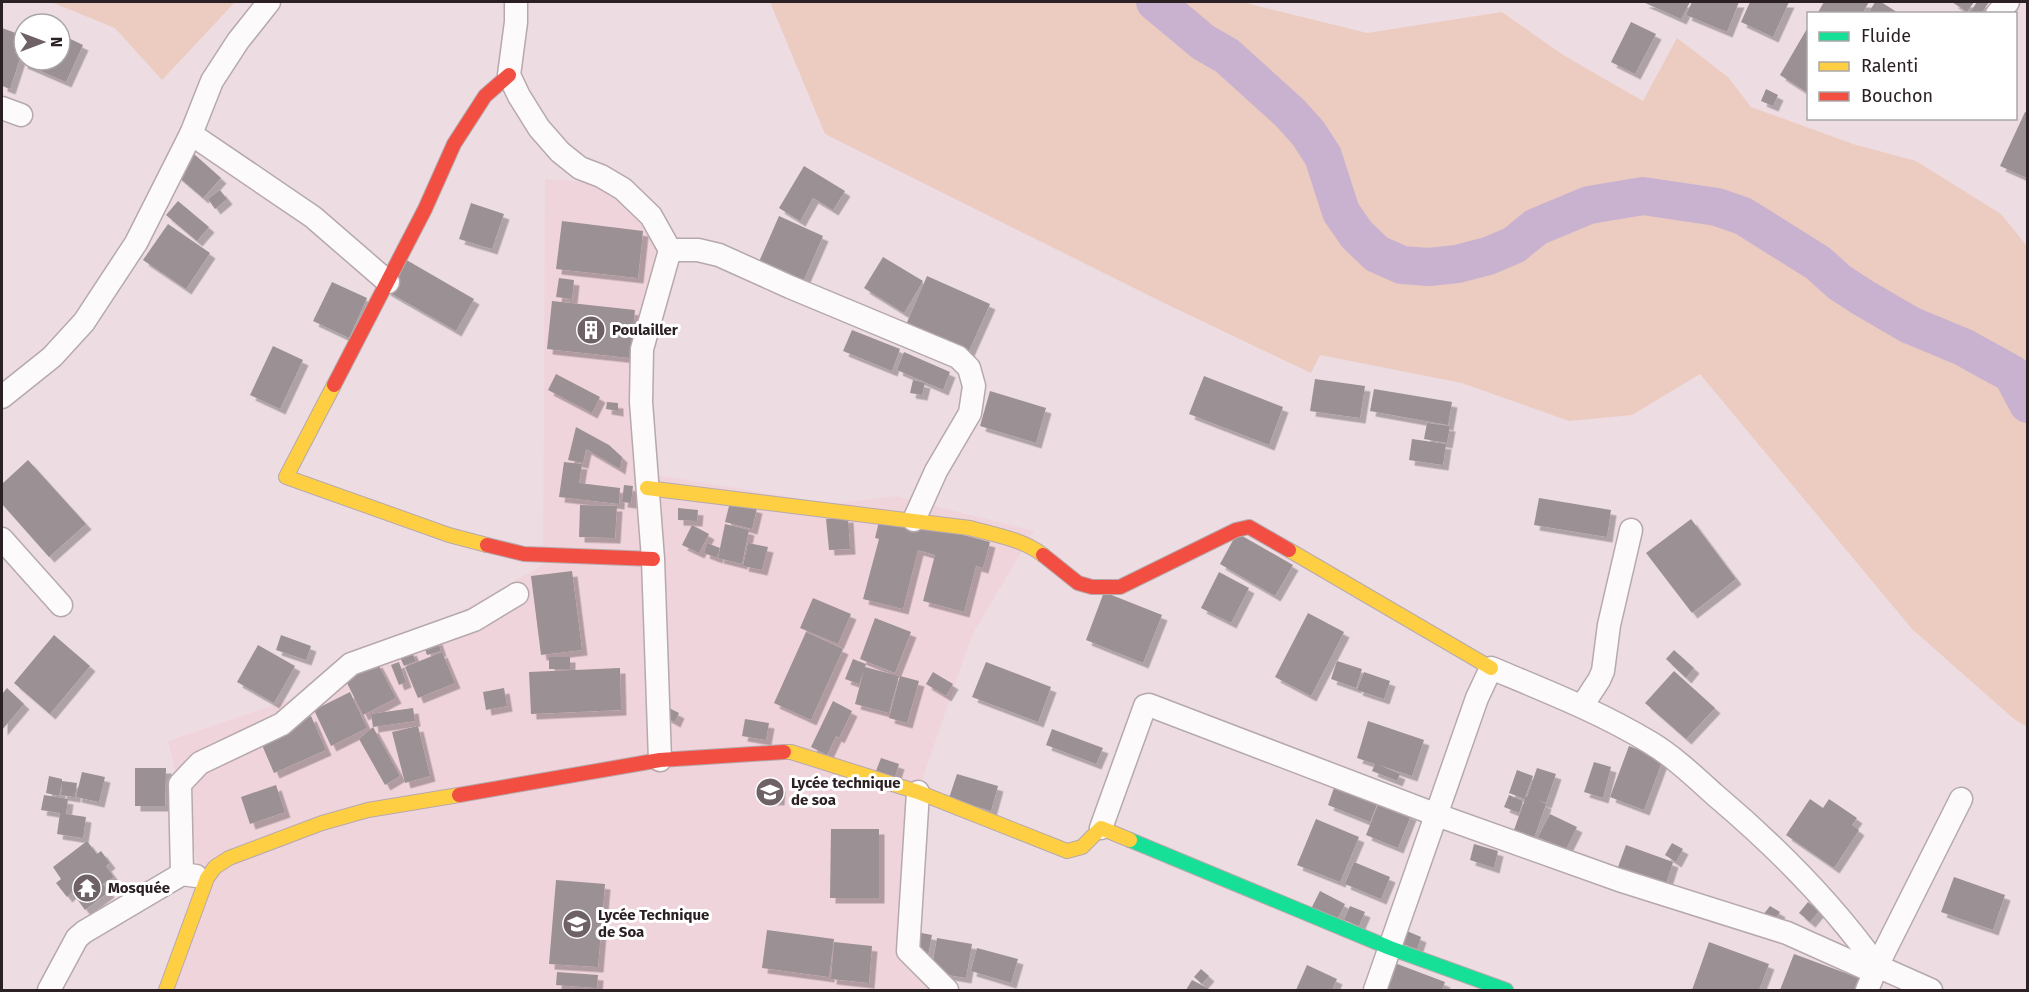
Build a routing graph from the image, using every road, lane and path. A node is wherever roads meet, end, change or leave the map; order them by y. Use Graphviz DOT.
graph roads {
  1 [pos="269,2"];
  2 [pos="516,2"];
  3 [pos="509,75"];
  4 [pos="191,134"];
  5 [pos="670,250"];
  6 [pos="388,282"];
  7 [pos="2,397"];
  8 [pos="647,488"];
  9 [pos="914,520"];
  10 [pos="1631,530"];
  11 [pos="2,539"];
  12 [pos="653,559"];
  13 [pos="517,594"];
  14 [pos="61,605"];
  15 [pos="1491,669"];
  16 [pos="1582,706"];
  17 [pos="660,760"];
  18 [pos="918,792"];
  19 [pos="1962,799"];
  20 [pos="1437,815"];
  21 [pos="1101,828"];
  22 [pos="182,874"];
  23 [pos="207,878"];
  24 [pos="1390,948"];
  25 [pos="1873,976"];
  26 [pos="49,990"];
  27 [pos="166,990"];
  28 [pos="947,990"];
  29 [pos="1375,990"];
  30 [pos="1506,990"];
  31 [pos="1931,990"];
  1 -- 4 [label="street"];
  2 -- 3 [label="street"];
  3 -- 5 [label="street"];
  3 -- 6 [label="street"];
  4 -- 6 [label="street"];
  4 -- 7 [label="street"];
  5 -- 8 [label="street"];
  5 -- 9 [label="street"];
  6 -- 12 [label="street"];
  8 -- 9 [label="street"];
  8 -- 12 [label="street"];
  9 -- 15 [label="street"];
  10 -- 16 [label="street"];
  11 -- 14 [label="street"];
  12 -- 17 [label="street"];
  13 -- 22 [label="street"];
  15 -- 16 [label="street"];
  15 -- 20 [label="street"];
  16 -- 25 [label="street"];
  17 -- 18 [label="street"];
  17 -- 23 [label="street"];
  18 -- 21 [label="street"];
  18 -- 28 [label="street"];
  19 -- 25 [label="street"];
  20 -- 21 [label="street"];
  20 -- 24 [label="street"];
  20 -- 25 [label="street"];
  21 -- 24 [label="street"];
  22 -- 23 [label="street"];
  22 -- 26 [label="street"];
  23 -- 27 [label="street"];
  24 -- 29 [label="street"];
  24 -- 30 [label="street"];
  25 -- 31 [label="street"];
}
